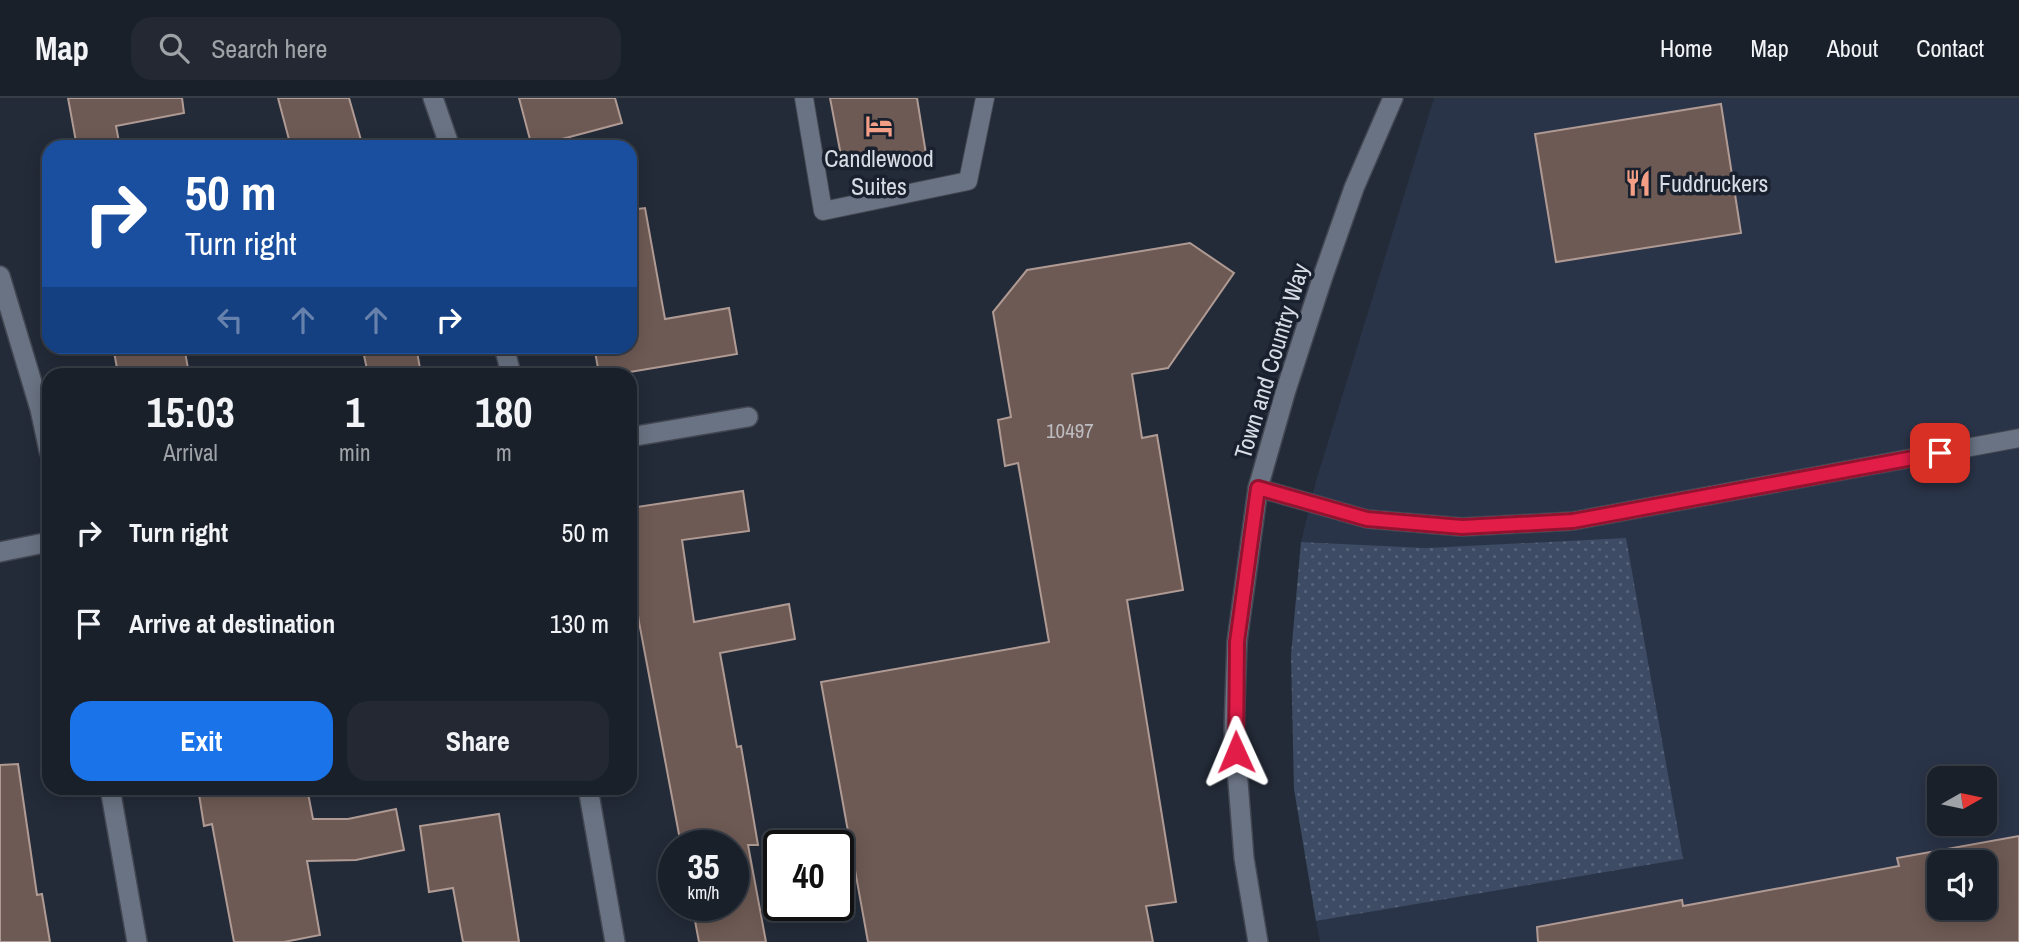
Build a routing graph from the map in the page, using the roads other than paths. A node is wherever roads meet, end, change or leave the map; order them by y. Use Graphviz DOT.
graph roads {
  1 [pos="433,98"];
  2 [pos="804,98"];
  3 [pos="985,98"];
  4 [pos="1392,98"];
  5 [pos="448,140"];
  6 [pos="0,276"];
  7 [pos="748,416"];
  8 [pos="42,418"];
  9 [pos="637,436"];
  10 [pos="2019,438"];
  11 [pos="1258,488"];
  12 [pos="42,543"];
  13 [pos="0,552"];
  14 [pos="111,795"];
  15 [pos="589,795"];
  16 [pos="137,942"];
  17 [pos="615,942"];
  18 [pos="1258,942"];
  1 -- 5 [label="street"];
  2 -- 3 [label="lane"];
  4 -- 11 [label="street, Town and Country Way"];
  6 -- 8 [label="street"];
  7 -- 9 [label="street"];
  10 -- 11 [label="lane"];
  11 -- 18 [label="street, Town and Country Way"];
  12 -- 13 [label="street"];
  14 -- 16 [label="street"];
  15 -- 17 [label="street"];
}
